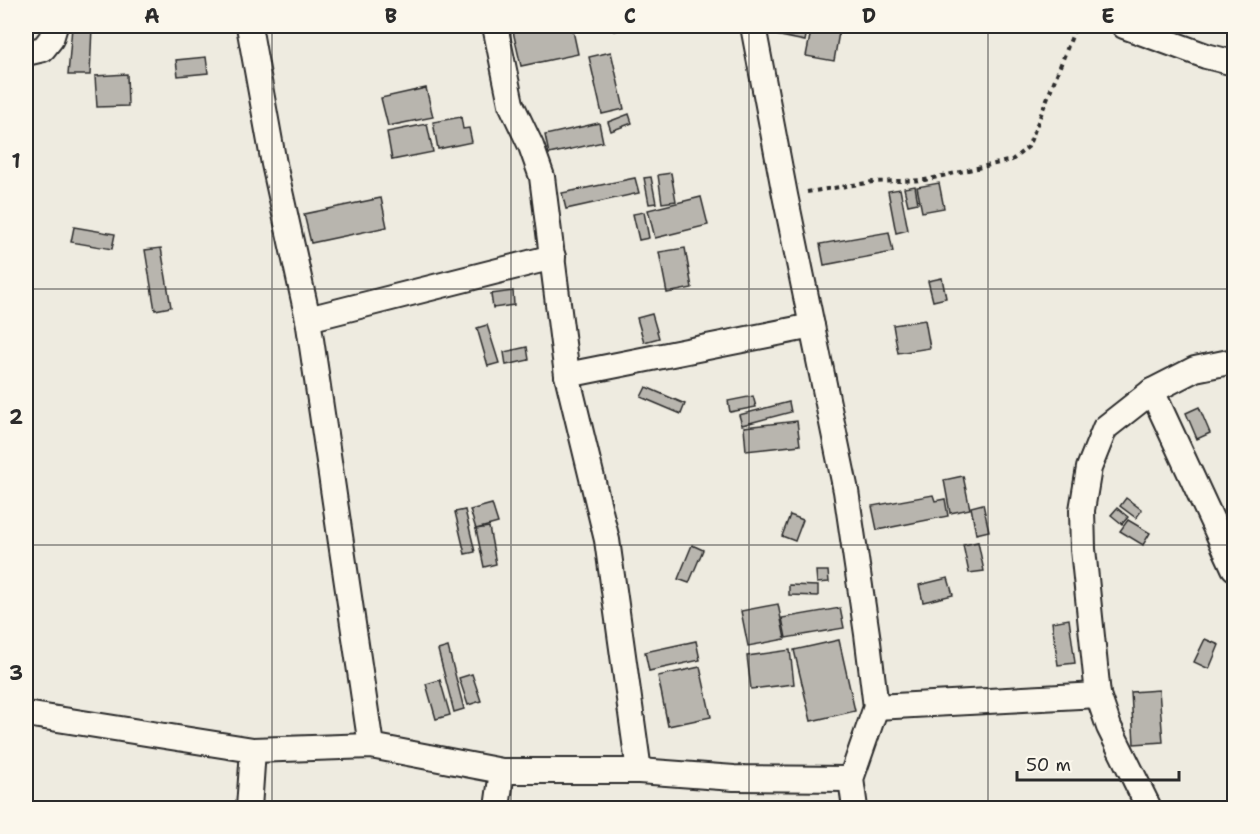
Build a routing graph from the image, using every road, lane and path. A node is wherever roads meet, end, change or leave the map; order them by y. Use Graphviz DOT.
graph roads {
  1 [pos="55,26"];
  2 [pos="249,26"];
  3 [pos="495,26"];
  4 [pos="753,26"];
  5 [pos="1076,26"];
  6 [pos="1124,26"];
  7 [pos="26,53"];
  8 [pos="1234,63"];
  9 [pos="785,195"];
  10 [pos="553,257"];
  11 [pos="308,319"];
  12 [pos="812,326"];
  13 [pos="1234,361"];
  14 [pos="567,375"];
  15 [pos="1152,391"];
  16 [pos="1234,568"];
  17 [pos="1098,695"];
  18 [pos="876,706"];
  19 [pos="26,714"];
  20 [pos="371,746"];
  21 [pos="253,750"];
  22 [pos="502,771"];
  23 [pos="639,771"];
  24 [pos="851,779"];
  25 [pos="249,808"];
  26 [pos="497,808"];
  27 [pos="855,808"];
  28 [pos="1148,808"];
  1 -- 7 [label="street"];
  2 -- 11 [label="street"];
  3 -- 10 [label="street"];
  4 -- 9 [label="street"];
  5 -- 9 [label="path"];
  6 -- 8 [label="street"];
  9 -- 12 [label="street"];
  10 -- 11 [label="street"];
  10 -- 14 [label="street"];
  11 -- 20 [label="street"];
  12 -- 14 [label="street"];
  12 -- 18 [label="street"];
  13 -- 15 [label="street"];
  14 -- 23 [label="street"];
  15 -- 16 [label="street"];
  15 -- 17 [label="street"];
  17 -- 18 [label="street"];
  17 -- 28 [label="street"];
  18 -- 24 [label="street"];
  19 -- 21 [label="street"];
  20 -- 21 [label="street"];
  20 -- 22 [label="street"];
  21 -- 25 [label="street"];
  22 -- 23 [label="street"];
  22 -- 26 [label="street"];
  23 -- 24 [label="street"];
  24 -- 27 [label="street"];
}
